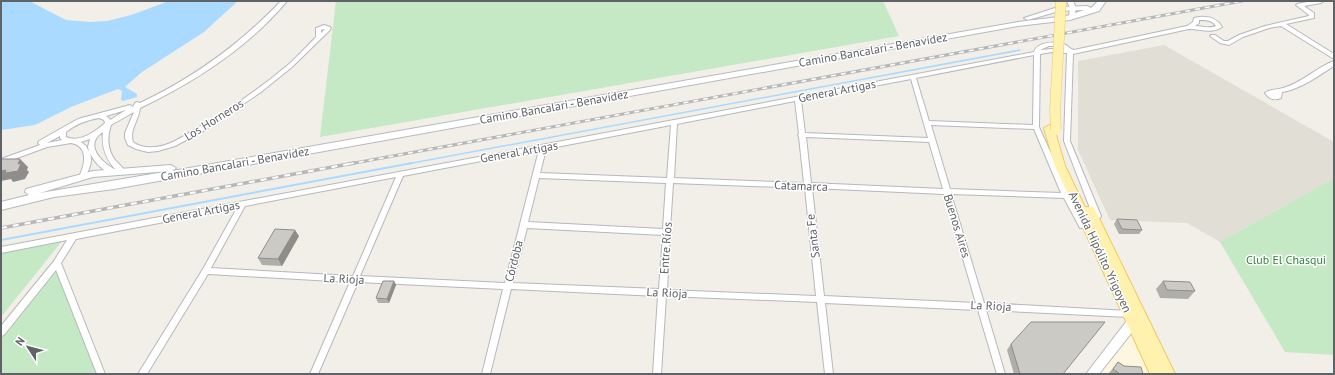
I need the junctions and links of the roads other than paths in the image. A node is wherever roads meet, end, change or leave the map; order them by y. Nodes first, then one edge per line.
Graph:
1 (279, 1) edge
2 (284, 1) edge
3 (1061, 1) edge
4 (1095, 1) edge
5 (1102, 1) edge
6 (1321, 1) edge
7 (1052, 5) edge
8 (1072, 8) edge
9 (269, 15) junction
10 (1057, 19) junction
11 (1196, 23) junction
12 (1282, 24) junction
13 (1189, 27) junction
14 (1203, 28) junction
15 (318, 36) dead end
16 (1216, 36) dead end
17 (1070, 52) junction
18 (1037, 53) junction
19 (1334, 57) edge
20 (1334, 63) edge
21 (913, 77) junction
22 (1279, 93) dead end
23 (798, 99) junction
24 (137, 106) junction
25 (100, 116) junction
26 (674, 122) junction
27 (927, 123) junction
28 (108, 124) junction
29 (1036, 127) junction
30 (1053, 129) junction
31 (63, 131) junction
32 (94, 134) junction
33 (801, 135) junction
34 (932, 140) junction
35 (72, 141) junction
36 (46, 143) junction
37 (543, 148) junction
38 (1, 159) edge
39 (1, 162) edge
40 (119, 172) junction
41 (401, 173) junction
42 (537, 175) junction
43 (82, 177) junction
44 (671, 181) junction
45 (104, 186) junction
46 (807, 186) junction
47 (83, 190) junction
48 (947, 191) junction
49 (1066, 196) junction
50 (1, 199) edge
51 (243, 204) junction
52 (1, 206) edge
53 (523, 225) junction
54 (668, 232) junction
55 (74, 236) junction
56 (1, 250) edge
57 (1108, 260) junction
58 (57, 263) junction
59 (206, 271) junction
60 (354, 279) junction
61 (508, 285) junction
62 (663, 292) junction
63 (821, 300) junction
64 (981, 306) junction
65 (1131, 318) junction
66 (1, 332) edge
67 (101, 374) edge
68 (142, 374) edge
69 (314, 374) edge
70 (486, 374) edge
71 (658, 374) edge
72 (828, 374) edge
73 (1001, 374) edge
74 (1092, 374) edge
75 (1157, 374) edge
76 (1168, 374) edge

1 - 9 street
2 - 9 street
3 - 30 main road, bridge
4 - 8 main road, Camino Bancalari - Benavídez
5 - 8 main road, Camino Bancalari - Benavídez
6 - 12 street
7 - 8 main road, Camino Bancalari - Benavídez
7 - 10 main road
7 - 30 main road
7 - 40 main road, Camino Bancalari - Benavídez
8 - 10 main road, Camino Bancalari - Benavídez
9 - 24 street
10 - 45 main road, Camino Bancalari - Benavídez
11 - 13 street
11 - 14 street
11 - 14 street
12 - 16 street
12 - 19 street
13 - 14 street
13 - 17 street
15 - 24 street, Los Horneros
17 - 18 street, General Artigas
17 - 57 street
18 - 21 street, General Artigas
18 - 29 street
20 - 22 street
21 - 23 street, General Artigas
21 - 27 street, Buenos Aires
23 - 26 street, General Artigas
23 - 33 street, Santa Fe
24 - 25 street
24 - 28 street
25 - 28 street
25 - 31 street
26 - 37 street, General Artigas
26 - 44 street, Entre Ríos
27 - 29 street
27 - 34 street, Buenos Aires
28 - 32 street
28 - 40 street
29 - 49 street
30 - 57 main road, Avenida Hipólito Yrigoyen
31 - 35 street
31 - 36 street
32 - 35 street
32 - 40 street
33 - 34 street
33 - 46 street, Santa Fe
34 - 48 street, Buenos Aires
35 - 36 street
35 - 43 street
36 - 38 street
36 - 39 street
37 - 41 street, General Artigas
37 - 42 street, Córdoba
40 - 43 main road, Camino Bancalari - Benavídez
40 - 45 main road
41 - 51 street, General Artigas
41 - 60 street
42 - 44 street, Catamarca
42 - 53 street, Córdoba
43 - 47 main road
43 - 50 main road, Camino Bancalari - Benavídez
44 - 46 street, Catamarca
44 - 54 street, Entre Ríos
45 - 47 main road, Camino Bancalari - Benavídez
46 - 48 street, Catamarca
46 - 63 street, Santa Fe
47 - 52 main road, Camino Bancalari - Benavídez
48 - 49 street, Catamarca
48 - 64 street, Buenos Aires
49 - 57 street
51 - 55 street, General Artigas
51 - 59 street
53 - 54 street
53 - 61 street, Córdoba
54 - 62 street, Entre Ríos
55 - 56 street, General Artigas
55 - 58 street
57 - 65 main road, Avenida Hipólito Yrigoyen
57 - 76 main road, Avenida Hipólito Yrigoyen
58 - 66 street
58 - 67 street
59 - 60 street, La Rioja
59 - 68 street
60 - 61 street, La Rioja
60 - 69 street
61 - 62 street, La Rioja
61 - 70 street, Córdoba
62 - 63 street, La Rioja
62 - 71 street, Entre Ríos
63 - 64 street, La Rioja
63 - 72 street, Santa Fe
64 - 65 street, La Rioja
64 - 73 street, Buenos Aires
65 - 74 main road
65 - 75 main road, Avenida Hipólito Yrigoyen

